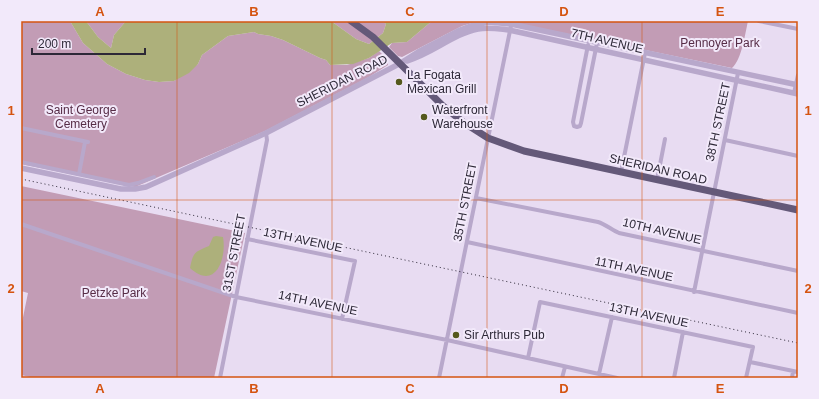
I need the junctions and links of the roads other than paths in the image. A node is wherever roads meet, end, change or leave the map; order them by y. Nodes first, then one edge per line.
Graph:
1 (351, 21) edge
2 (759, 21) edge
3 (512, 23) edge
4 (798, 29) edge
5 (510, 30) junction
6 (589, 41) junction
7 (597, 43) junction
8 (587, 48) junction
9 (596, 49) junction
10 (645, 53) junction
11 (643, 60) junction
12 (399, 64) junction
13 (738, 73) junction
14 (798, 75) edge
15 (737, 80) junction
16 (797, 85) edge
17 (796, 93) edge
18 (21, 128) edge
19 (266, 133) junction
20 (488, 138) junction
21 (665, 139) dead end
22 (725, 140) junction
23 (798, 156) edge
24 (21, 162) edge
25 (21, 168) edge
26 (621, 172) junction
27 (79, 174) junction
28 (154, 177) dead end
29 (657, 180) junction
30 (714, 193) junction
31 (476, 198) junction
32 (798, 210) edge
33 (21, 224) edge
34 (247, 239) junction
35 (467, 242) junction
36 (703, 251) junction
37 (798, 272) edge
38 (694, 292) junction
39 (236, 297) junction
40 (798, 313) edge
41 (612, 317) junction
42 (342, 319) junction
43 (683, 332) junction
44 (447, 340) junction
45 (528, 358) junction
46 (750, 362) junction
47 (565, 367) junction
48 (796, 371) edge
49 (599, 374) junction
50 (220, 378) edge
51 (439, 378) edge
52 (562, 378) edge
53 (617, 378) edge
54 (674, 378) edge
55 (746, 378) edge
56 (792, 378) edge

1 - 12 main road
2 - 4 street
3 - 5 street, 35TH STREET
3 - 6 street, 7TH AVENUE
3 - 12 street, 7TH AVENUE
5 - 8 street, 7TH AVENUE
5 - 12 street, 7TH AVENUE
5 - 20 street, 35TH STREET
6 - 7 street, 7TH AVENUE
6 - 8 street
7 - 9 street
7 - 10 street, 7TH AVENUE
8 - 9 street, 7TH AVENUE
8 - 9 street
9 - 11 street, 7TH AVENUE
10 - 11 street
10 - 13 street, 7TH AVENUE
11 - 15 street, 7TH AVENUE
11 - 26 street
12 - 19 street, SHERIDAN ROAD
12 - 20 main road, SHERIDAN ROAD
13 - 15 street, 38TH STREET
13 - 16 street, 7TH AVENUE
14 - 16 street
15 - 17 street, 7TH AVENUE
15 - 22 street, 38TH STREET
16 - 17 street
18 - 27 street
19 - 25 street, SHERIDAN ROAD
19 - 34 street, 31ST STREET
20 - 26 main road, SHERIDAN ROAD
20 - 31 street, 35TH STREET
21 - 29 street
22 - 23 street
22 - 30 street, 38TH STREET
24 - 27 street
26 - 29 main road, SHERIDAN ROAD
27 - 28 street
29 - 30 main road, SHERIDAN ROAD
30 - 32 main road, SHERIDAN ROAD
30 - 36 street, 38TH STREET
31 - 35 street, 35TH STREET
31 - 36 street, 10TH AVENUE
33 - 39 street, 14TH AVENUE
34 - 39 street, 31ST STREET
34 - 42 street, 13TH AVENUE
35 - 38 street, 11TH AVENUE
35 - 44 street, 35TH STREET
36 - 37 street, 10TH AVENUE
36 - 38 street, 38TH STREET
38 - 40 street, 11TH AVENUE
39 - 42 street, 14TH AVENUE
39 - 50 street, 31ST STREET
41 - 43 street, 13TH AVENUE
41 - 45 street, 13TH AVENUE
41 - 49 street
42 - 44 street, 14TH AVENUE
43 - 46 street, 13TH AVENUE
43 - 54 street
44 - 45 street, 14TH AVENUE
44 - 51 street, 35TH STREET
45 - 47 street, 14TH AVENUE
46 - 48 street
46 - 55 street
47 - 49 street, 14TH AVENUE
47 - 52 street
48 - 56 street
49 - 53 street, 14TH AVENUE

